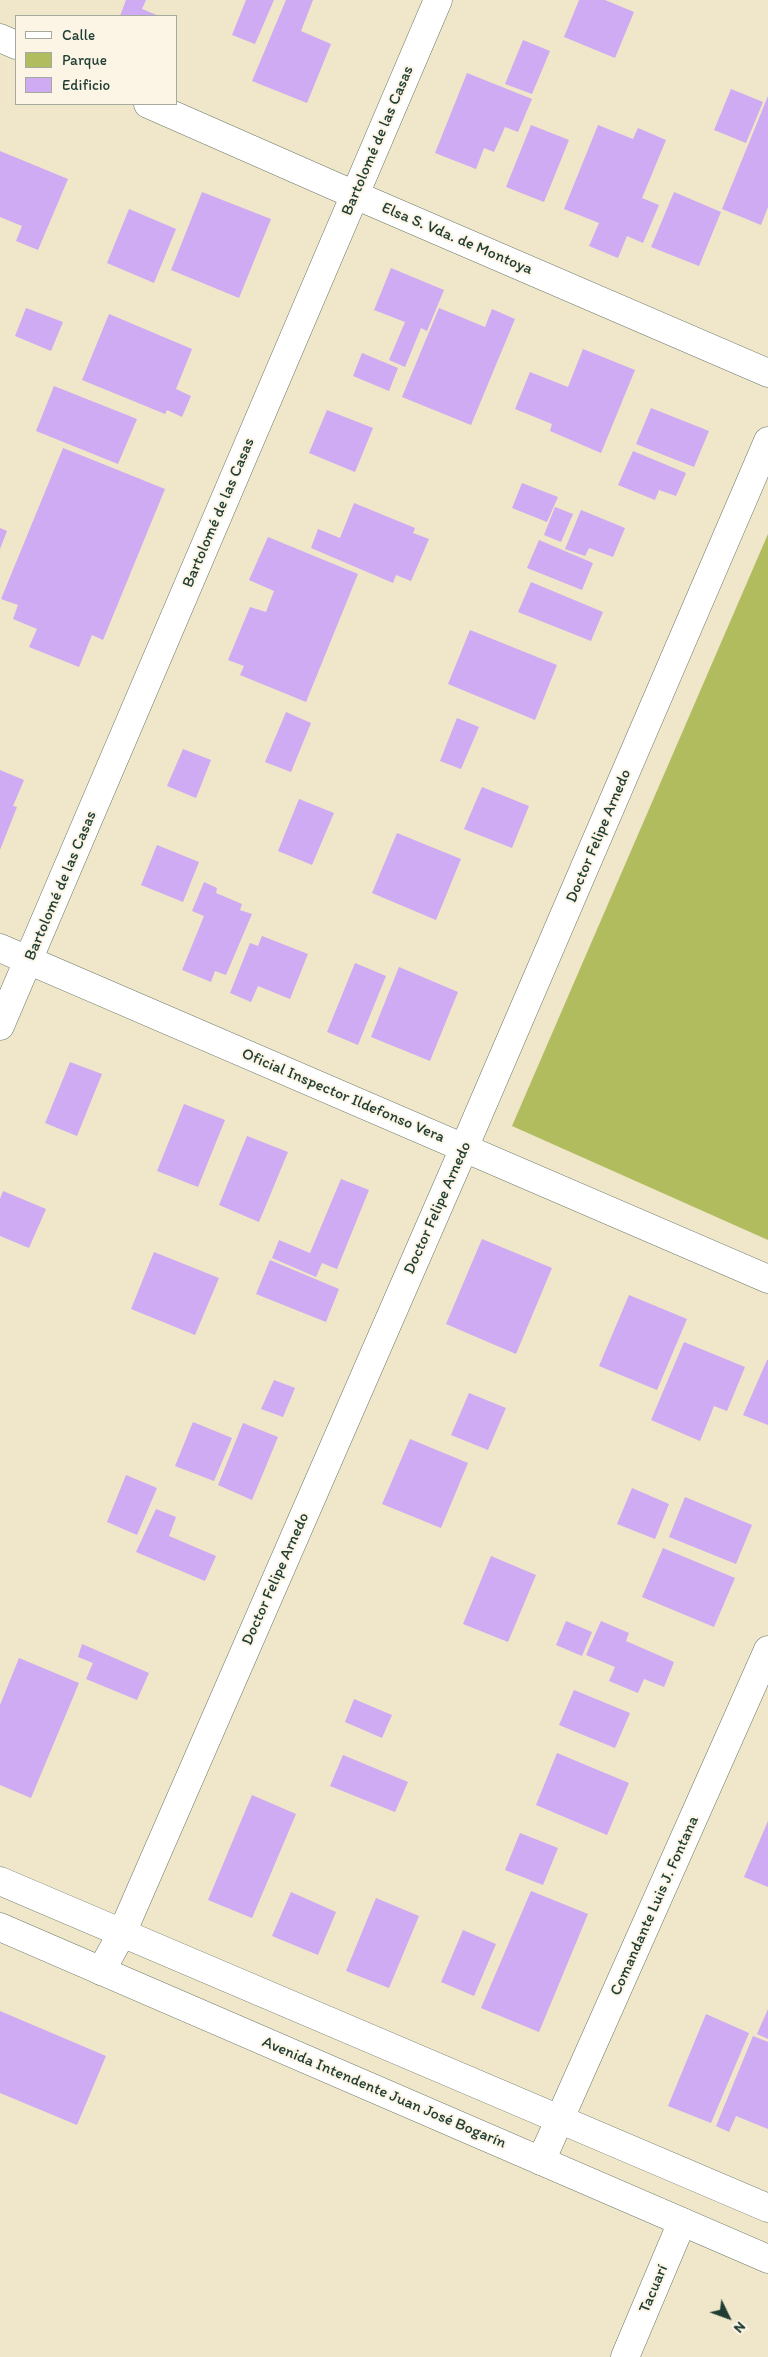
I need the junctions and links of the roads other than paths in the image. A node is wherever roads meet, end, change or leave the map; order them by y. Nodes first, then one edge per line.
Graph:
1 (438, 0) edge
2 (0, 38) edge
3 (15, 46) edge
4 (150, 105) edge
5 (355, 195) junction
6 (768, 373) edge
7 (768, 441) edge
8 (0, 948) edge
9 (29, 961) junction
10 (0, 1026) edge
11 (464, 1148) junction
12 (768, 1279) edge
13 (768, 1650) edge
14 (0, 1881) edge
15 (0, 1928) edge
16 (122, 1933) junction
17 (101, 1971) junction
18 (560, 2120) junction
19 (542, 2161) junction
20 (768, 2208) edge
21 (682, 2222) junction
22 (768, 2259) edge
23 (625, 2357) edge

1 - 5 street, Bartolomé de las Casas
2 - 3 street
4 - 5 street, Elsa S. Vda. de Montoya
5 - 6 street, Elsa S. Vda. de Montoya
5 - 9 street, Bartolomé de las Casas
7 - 11 street, Doctor Felipe Arnedo
8 - 9 street, Oficial Inspector Ildefonso Vera
9 - 10 street, Bartolomé de las Casas
9 - 11 street, Oficial Inspector Ildefonso Vera
11 - 12 street, Oficial Inspector Ildefonso Vera
11 - 16 street, Doctor Felipe Arnedo
13 - 18 street, Comandante Luis J. Fontana
14 - 16 street
15 - 17 street, Avenida Intendente Juan José Bogarín
16 - 17 street, Doctor Felipe Arnedo
16 - 18 street
17 - 19 street, Avenida Intendente Juan José Bogarín
18 - 19 street, Comandante Luis J. Fontana
18 - 20 street
19 - 21 street, Avenida Intendente Juan José Bogarín
21 - 22 street, Avenida Intendente Juan José Bogarín
21 - 23 street, Tacuarí

